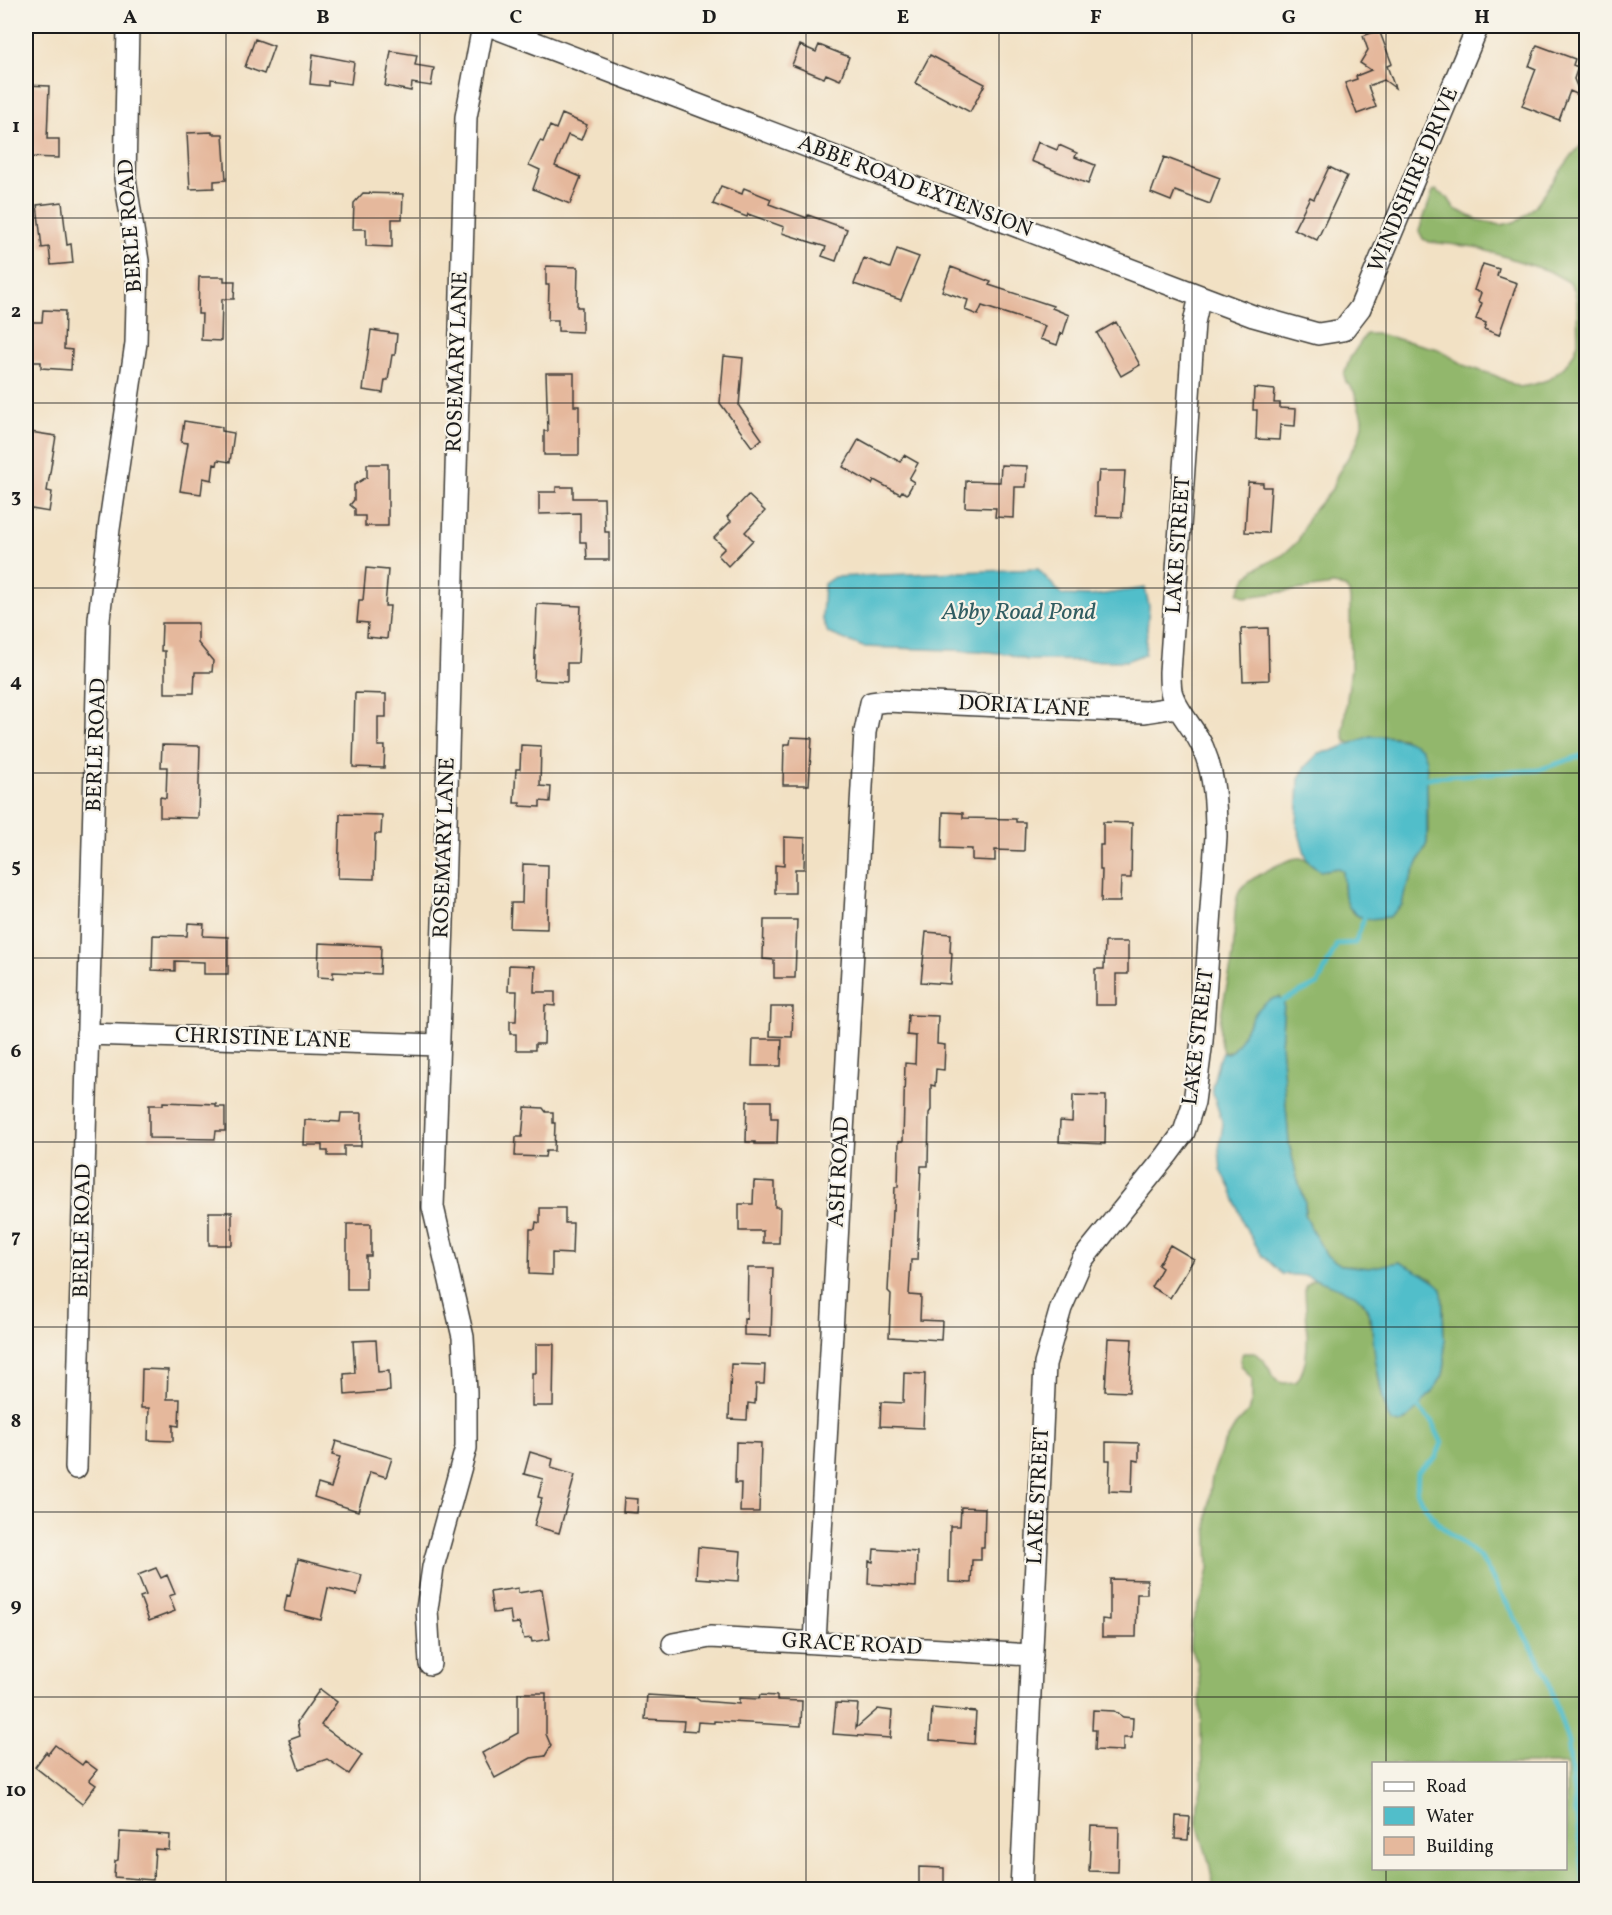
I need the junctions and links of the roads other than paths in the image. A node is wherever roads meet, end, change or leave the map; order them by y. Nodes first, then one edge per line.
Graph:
1 (128, 26) edge
2 (483, 26) edge
3 (491, 26) edge
4 (1478, 26) edge
5 (1200, 296) junction
6 (1343, 330) joint
7 (871, 703) joint
8 (1177, 707) junction
9 (87, 1034) junction
10 (439, 1045) junction
11 (76, 1468) dead end
12 (815, 1642) junction
13 (673, 1644) dead end
14 (1032, 1655) junction
15 (430, 1664) dead end
16 (1021, 1890) edge

1 - 9 street, BERLE ROAD
2 - 10 street, ROSEMARY LANE
3 - 5 street, ABBE ROAD EXTENSION
4 - 6 street, WINDSHIRE DRIVE
5 - 6 street, ABBE ROAD EXTENSION
5 - 8 street, LAKE STREET
7 - 8 street, DORIA LANE
7 - 12 street, ASH ROAD
8 - 14 street, LAKE STREET
9 - 10 street, CHRISTINE LANE
9 - 11 street, BERLE ROAD
10 - 15 street, ROSEMARY LANE
12 - 13 street, GRACE ROAD
12 - 14 street, GRACE ROAD
14 - 16 street, LAKE STREET

